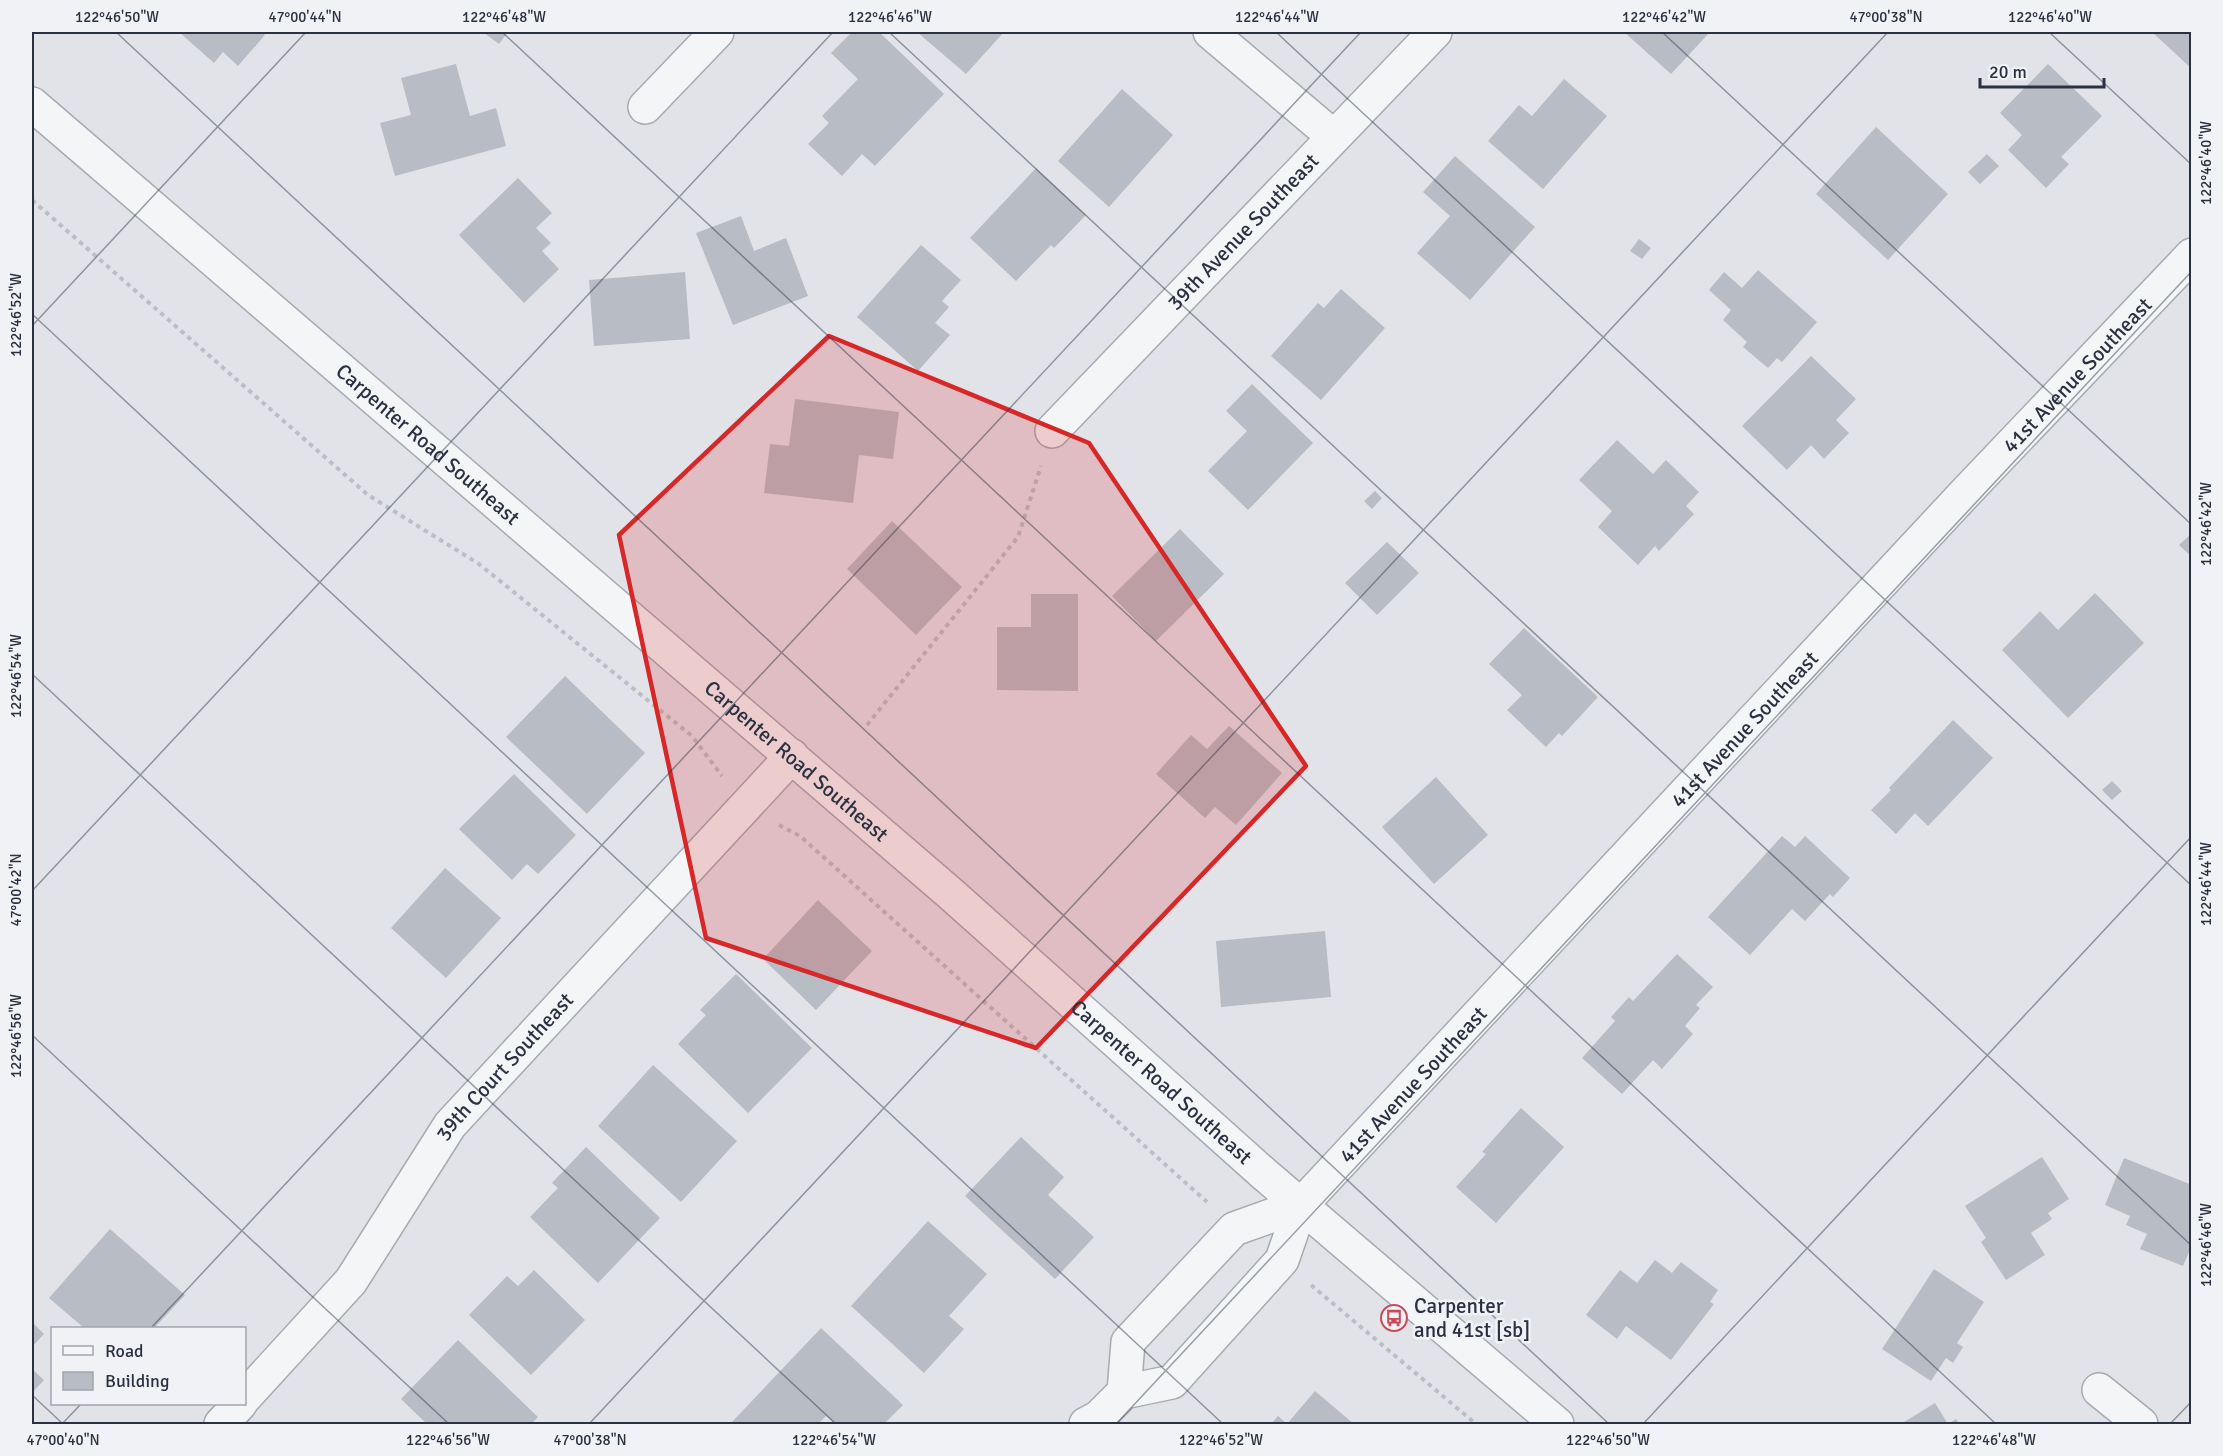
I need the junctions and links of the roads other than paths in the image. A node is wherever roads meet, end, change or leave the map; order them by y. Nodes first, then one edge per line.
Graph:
1 (717, 32) edge
2 (1210, 32) edge
3 (1435, 32) edge
4 (32, 104) edge
5 (645, 107) dead end
6 (1334, 137) junction
7 (2192, 255) edge
8 (1052, 431) road end
9 (792, 756) junction
10 (1301, 1205) junction
11 (2099, 1390) dead end
12 (1124, 1392) junction
13 (246, 1396) edge
14 (239, 1405) edge
15 (1098, 1422) edge
16 (221, 1425) edge
17 (1557, 1425) edge
18 (2140, 1425) edge

1 - 5 street
2 - 6 street
3 - 6 street, 39th Avenue Southeast
4 - 9 street, Carpenter Road Southeast
6 - 8 street, 39th Avenue Southeast
7 - 10 street, 41st Avenue Southeast
9 - 10 street, Carpenter Road Southeast
9 - 13 street, 39th Court Southeast
10 - 12 street, 41st Avenue Southeast
10 - 12 street, 41st Avenue Southeast
10 - 17 street, Carpenter Road Southeast
11 - 18 street
12 - 15 street
14 - 16 street

